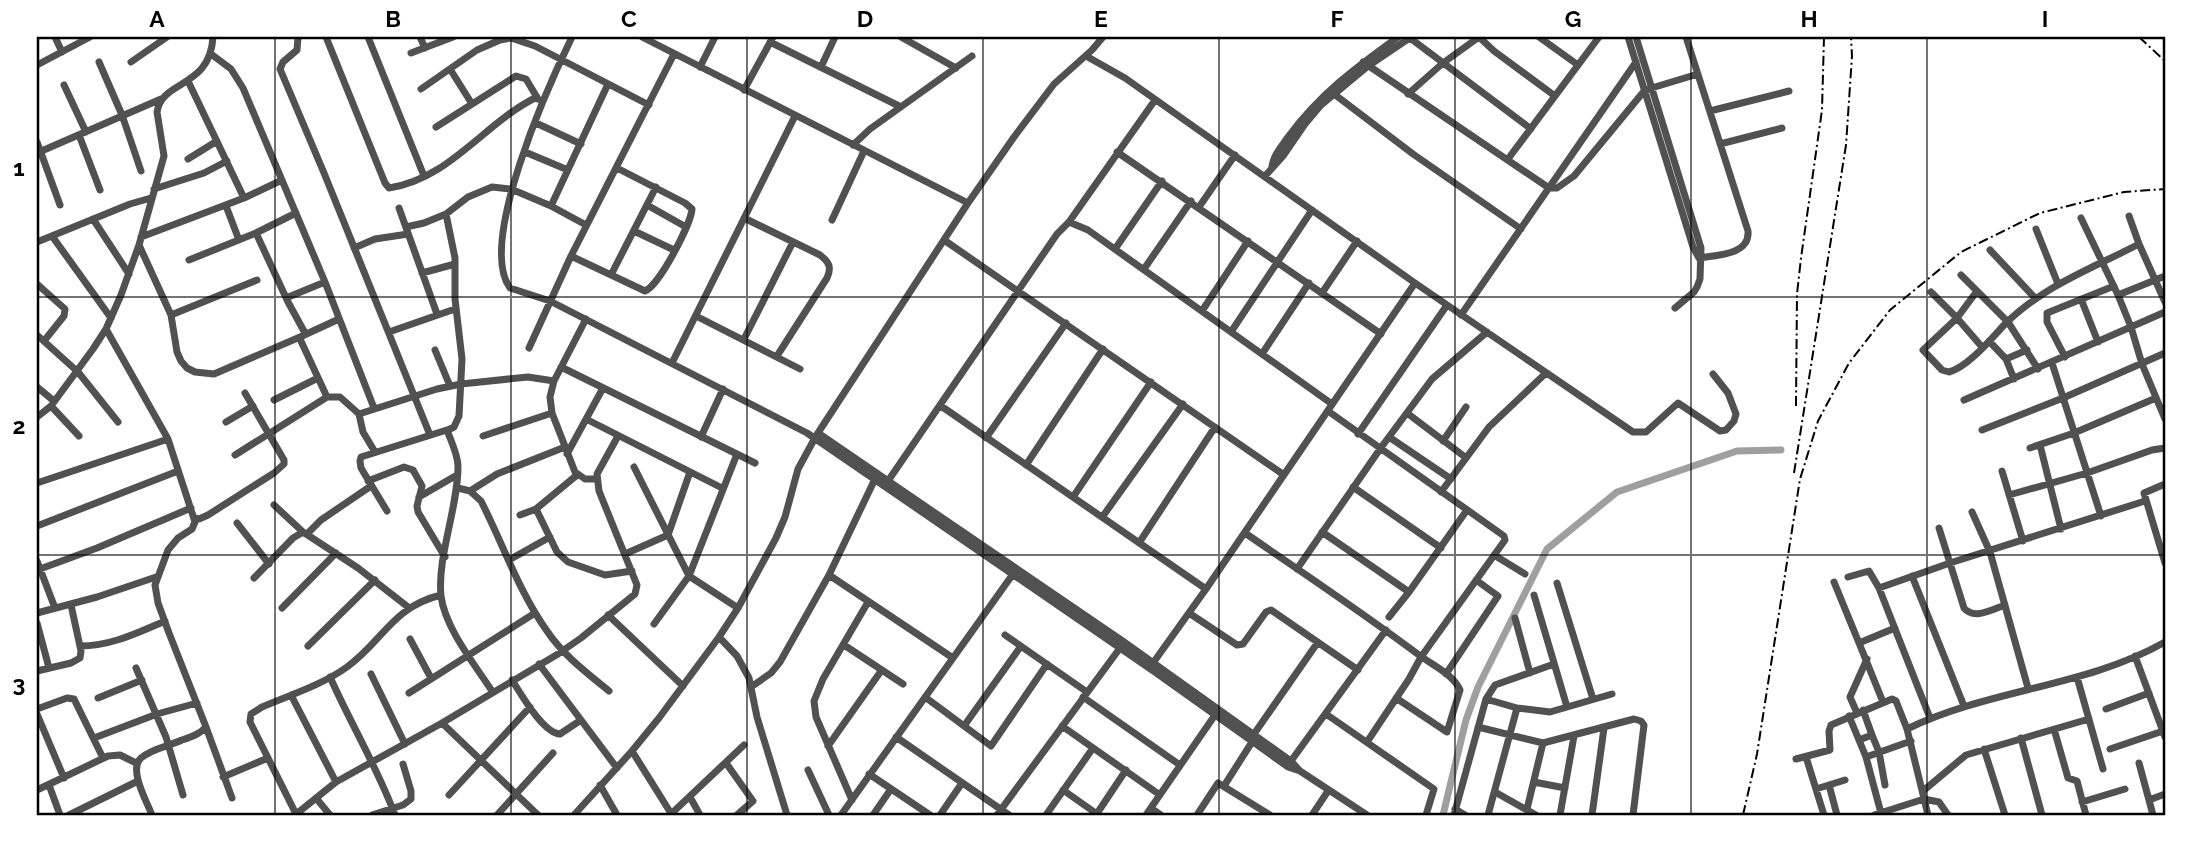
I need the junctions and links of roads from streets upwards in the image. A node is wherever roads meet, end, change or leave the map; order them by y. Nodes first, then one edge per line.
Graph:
1 (55, 37) edge
2 (90, 37) edge
3 (167, 37) edge
4 (213, 37) edge
5 (298, 37) edge
6 (326, 37) edge
7 (368, 37) edge
8 (420, 37) edge
9 (453, 37) edge
10 (572, 37) edge
11 (642, 37) edge
12 (715, 37) edge
13 (901, 37) edge
14 (1103, 37) edge
15 (1398, 37) edge
16 (1410, 37) edge
17 (1479, 37) edge
18 (1539, 37) edge
19 (1600, 37) edge
20 (1633, 37) edge
21 (1686, 37) edge
22 (832, 38) edge
23 (771, 39) edge
24 (425, 48) junction
25 (62, 52) junction
26 (411, 53) dead end
27 (211, 54) junction
28 (674, 54) junction
29 (972, 56) dead end
30 (1086, 56) junction
31 (561, 59) junction
32 (100, 62) dead end
33 (131, 62) dead end
34 (1636, 62) junction
35 (1443, 63) junction
36 (1366, 64) junction
37 (37, 65) edge
38 (1578, 65) junction
39 (700, 67) junction
40 (821, 67) junction
41 (956, 68) junction
42 (450, 69) junction
43 (1698, 74) junction
44 (188, 81) junction
45 (608, 84) junction
46 (64, 85) dead end
47 (1648, 88) junction
48 (421, 89) dead end
49 (744, 90) junction
50 (1789, 91) dead end
51 (1334, 94) junction
52 (1408, 94) junction
53 (1555, 96) junction
54 (162, 99) junction
55 (539, 100) junction
56 (1155, 100) junction
57 (472, 104) junction
58 (649, 105) junction
59 (901, 107) junction
60 (1710, 111) junction
61 (122, 116) junction
62 (795, 116) junction
63 (536, 123) junction
64 (436, 127) dead end
65 (1782, 128) dead end
66 (1531, 129) junction
67 (82, 134) junction
68 (217, 141) junction
69 (37, 142) edge
70 (581, 144) junction
71 (1720, 144) junction
72 (853, 145) junction
73 (864, 150) junction
74 (39, 152) edge
75 (525, 152) junction
76 (1117, 152) junction
77 (1234, 155) junction
78 (188, 159) dead end
79 (1508, 159) junction
80 (227, 161) junction
81 (1272, 166) junction
82 (617, 168) junction
83 (568, 170) junction
84 (141, 171) dead end
85 (424, 176) junction
86 (1265, 176) junction
87 (282, 180) junction
88 (1163, 181) junction
89 (656, 187) junction
90 (511, 188) junction
91 (1549, 188) junction
92 (154, 189) junction
93 (100, 190) dead end
94 (151, 198) junction
95 (244, 198) junction
96 (1191, 201) junction
97 (968, 203) junction
98 (60, 205) dead end
99 (647, 205) junction
100 (226, 206) junction
101 (551, 206) junction
102 (1199, 207) junction
103 (399, 208) dead end
104 (1312, 210) junction
105 (296, 213) junction
106 (446, 214) junction
107 (2129, 216) dead end
108 (744, 218) junction
109 (2081, 218) dead end
110 (93, 219) junction
111 (832, 220) dead end
112 (1069, 222) junction
113 (586, 225) junction
114 (686, 227) junction
115 (1521, 229) junction
116 (2036, 229) dead end
117 (407, 230) junction
118 (634, 231) junction
119 (256, 233) junction
120 (52, 236) junction
121 (239, 240) junction
122 (944, 240) junction
123 (140, 241) junction
124 (1248, 241) junction
125 (1357, 241) junction
126 (37, 242) edge
127 (793, 242) junction
128 (2139, 244) junction
129 (354, 248) junction
130 (1115, 249) junction
131 (674, 250) junction
132 (1990, 250) dead end
133 (571, 256) junction
134 (1699, 258) junction
135 (189, 260) dead end
136 (1278, 262) junction
137 (2103, 262) junction
138 (455, 264) junction
139 (1144, 269) junction
140 (422, 273) junction
141 (129, 274) junction
142 (611, 275) junction
143 (1961, 275) dead end
144 (2165, 276) edge
145 (257, 280) dead end
146 (2154, 280) junction
147 (325, 282) junction
148 (1308, 283) junction
149 (1415, 283) junction
150 (37, 284) edge
151 (2058, 284) junction
152 (2113, 286) junction
153 (1017, 290) junction
154 (1977, 291) junction
155 (1931, 292) dead end
156 (1322, 293) junction
157 (2118, 295) junction
158 (286, 298) junction
159 (2035, 298) junction
160 (2081, 299) junction
161 (550, 301) junction
162 (2165, 302) edge
163 (1447, 305) junction
164 (1675, 308) dead end
165 (455, 309) junction
166 (1202, 311) junction
167 (2165, 312) edge
168 (438, 314) junction
169 (171, 315) junction
170 (1461, 315) junction
171 (696, 316) junction
172 (111, 318) junction
173 (1957, 318) junction
174 (339, 319) junction
175 (586, 319) junction
176 (2008, 321) junction
177 (1066, 323) junction
178 (2131, 327) junction
179 (106, 329) junction
180 (388, 332) junction
181 (1231, 332) junction
182 (1487, 332) junction
183 (1381, 334) junction
184 (37, 335) edge
185 (302, 335) junction
186 (744, 339) junction
187 (44, 341) junction
188 (1989, 341) junction
189 (2098, 342) junction
190 (1982, 347) junction
191 (529, 348) dead end
192 (1103, 348) junction
193 (2027, 349) junction
194 (435, 350) dead end
195 (2165, 353) edge
196 (1262, 354) junction
197 (777, 356) junction
198 (2065, 357) junction
199 (2006, 359) junction
200 (672, 363) junction
201 (2052, 363) junction
202 (2142, 364) junction
203 (561, 367) junction
204 (800, 369) dead end
205 (2038, 369) junction
206 (78, 372) junction
207 (1546, 373) junction
208 (1713, 374) dead end
209 (318, 378) junction
210 (2014, 379) junction
211 (554, 381) junction
212 (1151, 382) junction
213 (461, 384) junction
214 (450, 386) junction
215 (37, 387) edge
216 (603, 388) junction
217 (723, 389) junction
218 (245, 393) dead end
219 (415, 396) junction
220 (327, 397) junction
221 (2063, 398) junction
222 (2156, 398) junction
223 (274, 400) dead end
224 (1964, 400) dead end
225 (52, 403) junction
226 (1183, 404) junction
227 (253, 406) junction
228 (941, 406) junction
229 (1330, 407) junction
230 (1466, 407) dead end
231 (374, 408) junction
232 (552, 412) junction
233 (1407, 413) junction
234 (359, 414) junction
235 (37, 417) edge
236 (586, 419) junction
237 (2165, 419) edge
238 (118, 422) dead end
239 (226, 422) dead end
240 (1215, 427) junction
241 (447, 430) junction
242 (1982, 430) dead end
243 (2074, 433) junction
244 (270, 434) junction
245 (1358, 434) junction
246 (430, 435) junction
247 (817, 435) junction
248 (79, 436) dead end
249 (483, 436) dead end
250 (618, 436) junction
251 (701, 437) junction
252 (1389, 437) junction
253 (986, 438) junction
254 (168, 439) junction
255 (1443, 441) junction
256 (2039, 445) junction
257 (2030, 448) dead end
258 (2165, 448) edge
259 (1380, 449) junction
260 (566, 450) junction
261 (375, 452) junction
262 (737, 454) junction
263 (235, 455) dead end
264 (1465, 457) junction
265 (755, 463) dead end
266 (1026, 465) junction
267 (634, 467) dead end
268 (178, 471) junction
269 (2002, 471) dead end
270 (690, 472) junction
271 (2087, 473) junction
272 (457, 475) junction
273 (577, 475) junction
274 (1284, 475) junction
275 (596, 479) junction
276 (876, 479) junction
277 (1451, 479) junction
278 (888, 481) junction
279 (37, 483) edge
280 (369, 483) junction
281 (2050, 484) junction
282 (2165, 484) edge
283 (1353, 487) junction
284 (458, 488) junction
285 (722, 488) junction
286 (470, 491) junction
287 (1441, 492) junction
288 (2008, 495) junction
289 (419, 497) junction
290 (1073, 497) junction
291 (2145, 501) junction
292 (274, 505) dead end
293 (191, 508) junction
294 (536, 509) junction
295 (1467, 510) junction
296 (387, 511) dead end
297 (1972, 512) dead end
298 (520, 515) dead end
299 (1103, 516) junction
300 (2101, 516) junction
301 (195, 518) junction
302 (237, 523) dead end
303 (37, 526) edge
304 (1939, 528) dead end
305 (2061, 529) junction
306 (1322, 532) junction
307 (305, 533) junction
308 (1245, 533) junction
309 (668, 535) junction
310 (550, 537) junction
311 (2023, 541) junction
312 (1139, 542) junction
313 (1441, 548) junction
314 (1990, 552) junction
315 (336, 553) junction
316 (625, 554) junction
317 (1494, 555) junction
318 (445, 557) junction
319 (509, 560) junction
320 (1950, 563) junction
321 (2165, 563) edge
322 (269, 564) junction
323 (38, 565) edge
324 (1297, 569) junction
325 (632, 571) junction
326 (1013, 574) junction
327 (1525, 574) dead end
328 (829, 575) junction
329 (689, 576) junction
330 (1912, 576) junction
331 (156, 577) junction
332 (1848, 577) dead end
333 (254, 578) dead end
334 (375, 580) junction
335 (1476, 580) junction
336 (1833, 582) dead end
337 (1557, 583) dead end
338 (1206, 589) junction
339 (1879, 589) junction
340 (1409, 592) junction
341 (441, 595) junction
342 (1534, 595) dead end
343 (1498, 596) junction
344 (868, 602) junction
345 (1508, 602) dead end
346 (71, 605) junction
347 (2005, 605) junction
348 (408, 607) junction
349 (55, 608) junction
350 (282, 608) dead end
351 (738, 608) junction
352 (1189, 612) junction
353 (535, 613) junction
354 (37, 614) edge
355 (608, 615) junction
356 (1389, 617) dead end
357 (1515, 618) dead end
358 (165, 621) junction
359 (37, 622) edge
360 (654, 624) dead end
361 (1895, 628) junction
362 (1386, 630) junction
363 (1005, 635) dead end
364 (719, 637) junction
365 (410, 639) dead end
366 (1318, 642) junction
367 (2165, 642) edge
368 (1859, 643) junction
369 (844, 645) junction
370 (80, 646) junction
371 (308, 646) dead end
372 (1021, 646) junction
373 (1120, 648) junction
374 (562, 650) junction
375 (468, 655) junction
376 (2135, 656) junction
377 (1421, 657) junction
378 (953, 659) junction
379 (1867, 659) junction
380 (1153, 663) junction
381 (540, 664) junction
382 (1047, 664) junction
383 (1554, 664) junction
384 (49, 668) junction
385 (136, 668) dead end
386 (1357, 670) junction
387 (37, 671) edge
388 (881, 671) junction
389 (1530, 673) junction
390 (371, 674) dead end
391 (1446, 674) junction
392 (330, 677) junction
393 (2077, 677) junction
394 (431, 678) junction
395 (142, 680) junction
396 (512, 680) junction
397 (903, 684) dead end
398 (683, 686) junction
399 (751, 687) junction
400 (2028, 688) junction
401 (492, 691) junction
402 (609, 691) dead end
403 (409, 693) dead end
404 (1612, 694) dead end
405 (2149, 694) junction
406 (291, 695) junction
407 (1085, 695) junction
408 (925, 697) junction
409 (98, 698) dead end
410 (1396, 698) junction
411 (1486, 699) junction
412 (1593, 699) junction
413 (1883, 702) junction
414 (197, 703) junction
415 (1964, 706) junction
416 (530, 707) junction
417 (1567, 707) junction
418 (1517, 708) junction
419 (2106, 709) dead end
420 (37, 711) edge
421 (1857, 713) junction
422 (156, 714) junction
423 (1326, 714) junction
424 (1215, 715) junction
425 (1930, 718) junction
426 (2089, 719) junction
427 (581, 720) junction
428 (442, 723) junction
429 (964, 726) junction
430 (1062, 726) junction
431 (206, 727) junction
432 (1478, 727) junction
433 (1604, 728) junction
434 (1907, 729) junction
435 (2054, 729) junction
436 (1872, 734) junction
437 (2164, 734) edge
438 (1511, 735) junction
439 (1574, 736) junction
440 (896, 737) junction
441 (94, 738) junction
442 (1253, 738) junction
443 (2021, 738) junction
444 (1859, 740) junction
445 (1910, 741) junction
446 (1367, 742) junction
447 (1543, 743) junction
448 (405, 744) junction
449 (744, 744) dead end
450 (169, 746) junction
451 (828, 746) junction
452 (1093, 748) junction
453 (1984, 748) junction
454 (2110, 749) dead end
455 (632, 751) junction
456 (1879, 752) junction
457 (553, 753) dead end
458 (1807, 757) junction
459 (1866, 757) junction
460 (103, 758) junction
461 (268, 758) junction
462 (1796, 759) dead end
463 (372, 761) junction
464 (481, 761) junction
465 (1292, 761) junction
466 (136, 763) junction
467 (726, 763) junction
468 (2139, 763) dead end
469 (403, 764) dead end
470 (1180, 765) junction
471 (617, 768) junction
472 (808, 769) dead end
473 (2103, 769) dead end
474 (1126, 771) junction
475 (1300, 771) junction
476 (869, 774) junction
477 (223, 777) junction
478 (64, 778) junction
479 (1845, 780) dead end
480 (138, 781) junction
481 (336, 782) junction
482 (1534, 782) junction
483 (962, 783) junction
484 (49, 785) junction
485 (600, 785) junction
486 (1829, 785) junction
487 (1885, 785) dead end
488 (1223, 786) junction
489 (1564, 788) junction
490 (891, 789) junction
491 (1816, 789) junction
492 (2125, 789) dead end
493 (37, 790) edge
494 (1063, 790) junction
495 (1328, 791) junction
496 (1494, 792) junction
497 (516, 794) junction
498 (1160, 794) junction
499 (2165, 794) edge
500 (183, 795) dead end
501 (449, 795) dead end
502 (1923, 795) junction
503 (690, 797) junction
504 (232, 798) dead end
505 (316, 798) junction
506 (852, 800) junction
507 (2149, 800) junction
508 (2082, 802) junction
509 (1527, 809) junction
510 (394, 811) edge
511 (999, 812) edge
512 (1148, 812) edge
513 (1454, 812) edge
514 (672, 814) edge
515 (1877, 814) edge
516 (60, 815) edge
517 (69, 815) edge
518 (152, 815) edge
519 (295, 815) edge
520 (330, 815) edge
521 (372, 815) edge
522 (497, 815) edge
523 (538, 815) edge
524 (574, 815) edge
525 (617, 815) edge
526 (700, 815) edge
527 (737, 815) edge
528 (787, 815) edge
529 (829, 815) edge
530 (841, 815) edge
531 (873, 815) edge
532 (930, 815) edge
533 (940, 815) edge
534 (1009, 815) edge
535 (1046, 815) edge
536 (1097, 815) edge
537 (1161, 815) edge
538 (1197, 815) edge
539 (1270, 815) edge
540 (1312, 815) edge
541 (1367, 815) edge
542 (1426, 815) edge
543 (1465, 815) edge
544 (1488, 815) edge
545 (1536, 815) edge
546 (1560, 815) edge
547 (1592, 815) edge
548 (1633, 815) edge
549 (1824, 815) edge
550 (1836, 815) edge
551 (1928, 815) edge
552 (1948, 815) edge
553 (2005, 815) edge
554 (2042, 815) edge
555 (2086, 815) edge
556 (2153, 815) edge

1 - 25 street
2 - 25 street
3 - 33 street
4 - 27 street
5 - 129 street
6 - 85 street
7 - 85 street
8 - 24 street
9 - 24 street
10 - 31 street
11 - 28 street
12 - 39 street
13 - 41 street
14 - 30 street
15 - 36 street
16 - 35 street
16 - 36 street
17 - 35 street
17 - 53 street
18 - 38 street
19 - 38 street
20 - 34 street
20 - 47 street
21 - 43 street
22 - 40 street
23 - 40 street
23 - 49 street
24 - 26 street
25 - 37 street
27 - 44 street
27 - 87 street
28 - 39 street
28 - 58 street
29 - 41 street
30 - 56 street
30 - 97 street
31 - 42 street
31 - 45 street
31 - 55 street
32 - 61 street
34 - 47 street
34 - 91 street
35 - 52 street
35 - 66 street
36 - 51 street
36 - 52 street
36 - 81 street
38 - 53 street
39 - 49 street
40 - 59 street
41 - 59 street
42 - 48 street
42 - 57 street
43 - 47 street
43 - 60 street
44 - 54 street
44 - 68 street
45 - 58 street
45 - 70 street
46 - 67 street
47 - 91 street
47 - 134 street
49 - 62 street
50 - 60 street
51 - 81 street
51 - 115 street
52 - 79 street
53 - 66 street
54 - 61 street
54 - 92 street
55 - 57 street
55 - 63 street
55 - 85 street
56 - 76 street
56 - 77 street
57 - 64 street
58 - 82 street
59 - 72 street
60 - 71 street
61 - 67 street
61 - 84 street
62 - 72 street
62 - 108 street
63 - 70 street
63 - 75 street
65 - 71 street
66 - 79 street
67 - 74 street
67 - 93 street
68 - 78 street
68 - 80 street
69 - 74 street
70 - 83 street
71 - 134 street
72 - 73 street
73 - 97 street
73 - 111 street
74 - 98 street
75 - 83 street
75 - 90 street
76 - 88 street
76 - 112 street
77 - 86 street
77 - 102 street
79 - 91 street
80 - 92 street
80 - 95 street
81 - 86 street
82 - 89 street
82 - 113 street
83 - 101 street
86 - 104 street
87 - 95 street
87 - 105 street
88 - 96 street
88 - 130 street
89 - 99 street
89 - 114 street
90 - 101 street
90 - 106 street
90 - 161 street
91 - 115 street
92 - 94 street
94 - 110 street
94 - 123 street
95 - 100 street
96 - 102 street
96 - 139 street
97 - 122 street
99 - 114 street
99 - 118 street
100 - 121 street
100 - 123 street
101 - 113 street
102 - 124 street
103 - 117 street
104 - 125 street
104 - 136 street
105 - 119 street
105 - 147 street
106 - 117 street
106 - 138 street
107 - 128 street
108 - 127 street
108 - 171 street
109 - 137 street
110 - 120 street
110 - 141 street
112 - 130 street
112 - 153 street
113 - 133 street
114 - 131 street
115 - 170 street
116 - 151 street
117 - 129 street
117 - 140 street
118 - 131 street
118 - 142 street
119 - 121 street
119 - 158 street
120 - 126 street
120 - 172 street
121 - 135 street
122 - 153 street
122 - 247 street
123 - 141 street
123 - 169 street
124 - 136 street
124 - 166 street
125 - 149 street
125 - 156 street
127 - 186 street
127 - 197 street
128 - 137 street
128 - 146 street
129 - 180 street
130 - 139 street
131 - 142 street
132 - 159 street
133 - 142 street
133 - 161 street
134 - 164 street
136 - 148 street
136 - 181 street
137 - 151 street
137 - 152 street
138 - 140 street
138 - 165 street
139 - 166 street
140 - 168 street
141 - 172 street
143 - 154 street
144 - 146 street
145 - 169 street
146 - 157 street
146 - 162 street
147 - 158 street
147 - 174 street
148 - 156 street
148 - 196 street
149 - 163 street
149 - 183 street
150 - 187 street
151 - 159 street
152 - 157 street
152 - 160 street
153 - 177 street
153 - 228 street
154 - 173 street
154 - 176 street
155 - 173 street
156 - 183 street
157 - 178 street
158 - 185 street
159 - 176 street
160 - 189 street
160 - 198 street
161 - 175 street
161 - 191 street
163 - 170 street
163 - 245 street
165 - 168 street
165 - 213 street
166 - 181 street
167 - 178 street
168 - 180 street
169 - 185 street
170 - 182 street
171 - 186 street
171 - 200 street
172 - 179 street
173 - 190 street
173 - 190 street
174 - 185 street
174 - 231 street
175 - 200 street
175 - 203 street
176 - 188 street
176 - 193 street
177 - 192 street
177 - 253 street
178 - 189 street
178 - 202 street
179 - 206 street
179 - 254 street
180 - 219 street
181 - 196 street
182 - 207 street
182 - 233 street
183 - 229 street
184 - 187 street
185 - 209 street
186 - 197 street
187 - 206 street
188 - 190 street
188 - 199 street
189 - 198 street
192 - 212 street
192 - 266 street
193 - 199 street
193 - 205 street
194 - 214 street
195 - 202 street
196 - 229 street
197 - 204 street
198 - 201 street
199 - 210 street
200 - 217 street
201 - 205 street
201 - 221 street
202 - 221 street
202 - 222 street
203 - 211 street
203 - 216 street
205 - 210 street
206 - 225 street
206 - 238 street
207 - 208 street
207 - 264 street
209 - 220 street
209 - 223 street
210 - 224 street
211 - 213 street
211 - 232 street
212 - 226 street
212 - 290 street
213 - 214 street
213 - 241 street
214 - 219 street
215 - 225 street
216 - 236 street
216 - 251 street
217 - 247 street
217 - 251 street
218 - 227 street
219 - 231 street
219 - 246 street
220 - 234 street
220 - 244 street
221 - 242 street
221 - 243 street
222 - 237 street
222 - 243 street
225 - 235 street
225 - 248 street
226 - 240 street
226 - 299 street
227 - 239 street
227 - 244 street
228 - 253 street
228 - 278 street
229 - 245 street
229 - 274 street
230 - 255 street
231 - 234 street
232 - 249 street
232 - 260 street
233 - 252 street
233 - 255 street
234 - 261 street
236 - 250 street
236 - 260 street
240 - 274 street
240 - 312 street
241 - 246 street
241 - 272 street
243 - 256 street
243 - 271 street
244 - 263 street
244 - 301 street
245 - 259 street
246 - 261 street
247 - 276 street
247 - 278 street
247 - 351 street
250 - 270 street
250 - 275 street
251 - 262 street
252 - 259 street
252 - 277 street
253 - 266 street
254 - 268 street
254 - 279 street
255 - 264 street
256 - 257 street
256 - 281 street
258 - 271 street
259 - 283 street
259 - 287 street
260 - 273 street
260 - 286 street
261 - 280 street
262 - 265 street
262 - 285 street
264 - 277 street
266 - 290 street
267 - 309 street
268 - 293 street
268 - 303 street
269 - 288 street
270 - 285 street
270 - 309 street
271 - 281 street
271 - 300 street
272 - 284 street
272 - 289 street
273 - 275 street
273 - 294 street
274 - 308 street
275 - 316 street
276 - 326 street
276 - 328 street
277 - 287 street
278 - 380 street
280 - 289 street
280 - 296 street
280 - 307 street
281 - 288 street
281 - 305 street
282 - 291 street
283 - 306 street
283 - 313 street
284 - 286 street
284 - 318 street
285 - 329 street
286 - 319 street
287 - 295 street
288 - 311 street
289 - 318 street
290 - 299 street
291 - 300 street
291 - 321 street
292 - 307 street
293 - 301 street
293 - 323 street
294 - 298 street
294 - 310 street
295 - 313 street
295 - 317 street
297 - 314 street
299 - 312 street
300 - 305 street
301 - 331 street
302 - 322 street
304 - 320 street
305 - 311 street
306 - 324 street
306 - 340 street
307 - 315 street
307 - 322 street
308 - 324 street
308 - 338 street
309 - 316 street
309 - 329 street
310 - 319 street
310 - 325 street
311 - 314 street
312 - 338 street
313 - 340 street
314 - 320 street
314 - 347 street
315 - 334 street
315 - 350 street
316 - 325 street
317 - 327 street
317 - 335 street
318 - 341 street
319 - 353 street
320 - 330 street
320 - 347 street
322 - 333 street
323 - 349 street
324 - 362 street
325 - 355 street
326 - 373 street
326 - 378 street
328 - 344 street
328 - 399 street
329 - 351 street
329 - 360 street
330 - 339 street
330 - 415 street
331 - 346 street
331 - 358 street
332 - 339 street
334 - 348 street
334 - 371 street
335 - 343 street
335 - 377 street
336 - 368 street
337 - 412 street
338 - 352 street
339 - 361 street
340 - 356 street
341 - 348 street
341 - 375 street
342 - 383 street
343 - 345 street
343 - 391 street
344 - 369 street
344 - 378 street
346 - 349 street
346 - 370 street
347 - 400 street
348 - 392 street
349 - 354 street
351 - 364 street
352 - 366 street
352 - 380 street
353 - 374 street
353 - 375 street
355 - 374 street
355 - 398 street
357 - 389 street
358 - 370 street
358 - 414 street
359 - 384 street
361 - 368 street
361 - 425 street
362 - 377 street
362 - 386 street
363 - 372 street
364 - 398 street
364 - 399 street
365 - 394 street
366 - 386 street
366 - 442 street
367 - 376 street
368 - 379 street
369 - 388 street
369 - 451 street
370 - 384 street
372 - 382 street
372 - 429 street
373 - 407 street
373 - 424 street
374 - 381 street
374 - 402 street
375 - 394 street
375 - 401 street
376 - 393 street
376 - 405 street
377 - 391 street
377 - 410 street
378 - 408 street
379 - 413 street
379 - 421 street
380 - 442 street
381 - 396 street
381 - 427 street
382 - 407 street
382 - 429 street
383 - 389 street
383 - 417 street
384 - 387 street
385 - 395 street
386 - 423 street
388 - 397 street
388 - 451 street
389 - 411 street
390 - 448 street
391 - 410 street
392 - 406 street
392 - 463 street
393 - 400 street
393 - 426 street
394 - 403 street
395 - 409 street
395 - 422 street
396 - 401 street
396 - 416 street
398 - 455 street
399 - 528 street
400 - 415 street
401 - 428 street
404 - 412 street
405 - 419 street
405 - 437 street
406 - 461 street
406 - 481 street
407 - 430 street
407 - 470 street
408 - 429 street
408 - 440 street
410 - 446 street
411 - 418 street
411 - 432 street
412 - 417 street
413 - 421 street
413 - 434 street
414 - 422 street
414 - 431 street
415 - 425 street
416 - 427 street
416 - 464 street
417 - 418 street
418 - 438 street
420 - 441 street
420 - 478 street
421 - 436 street
421 - 444 street
421 - 458 street
422 - 441 street
422 - 450 street
423 - 446 street
423 - 465 street
424 - 442 street
424 - 470 street
425 - 434 street
426 - 435 street
426 - 473 street
427 - 471 street
428 - 448 street
428 - 464 street
430 - 452 street
430 - 511 street
431 - 450 street
431 - 477 street
432 - 438 street
432 - 513 street
433 - 439 street
433 - 547 street
433 - 548 street
434 - 445 street
435 - 443 street
435 - 508 street
436 - 444 street
436 - 456 street
437 - 454 street
438 - 447 street
438 - 496 street
439 - 447 street
439 - 489 street
440 - 476 street
440 - 483 street
441 - 460 street
442 - 465 street
442 - 475 street
442 - 488 street
443 - 453 street
443 - 554 street
444 - 459 street
445 - 456 street
445 - 502 street
446 - 542 street
447 - 482 street
448 - 463 street
449 - 467 street
450 - 466 street
450 - 500 street
451 - 506 street
452 - 474 street
452 - 494 street
453 - 502 street
453 - 553 street
455 - 471 street
455 - 514 street
456 - 459 street
456 - 487 street
457 - 497 street
458 - 462 street
458 - 491 street
459 - 515 street
460 - 466 street
460 - 478 street
461 - 477 street
461 - 519 street
463 - 481 street
463 - 510 street
464 - 497 street
464 - 501 street
465 - 475 street
466 - 480 street
467 - 503 street
467 - 527 street
468 - 507 street
469 - 510 street
470 - 498 street
471 - 485 street
472 - 529 street
474 - 498 street
474 - 536 street
475 - 495 street
476 - 490 street
476 - 506 street
477 - 504 street
478 - 484 street
479 - 486 street
480 - 517 street
480 - 518 street
481 - 505 street
482 - 489 street
482 - 509 street
483 - 511 street
483 - 533 street
484 - 493 street
484 - 516 street
485 - 524 street
485 - 525 street
486 - 491 street
486 - 550 street
488 - 538 street
488 - 539 street
489 - 546 street
490 - 531 street
490 - 532 street
491 - 549 street
492 - 508 street
494 - 535 street
494 - 536 street
495 - 540 street
495 - 541 street
496 - 509 street
496 - 544 street
497 - 522 street
497 - 523 street
498 - 512 street
499 - 507 street
502 - 515 street
502 - 551 street
502 - 552 street
503 - 514 street
503 - 526 street
505 - 519 street
505 - 520 street
506 - 530 street
507 - 556 street
508 - 555 street
509 - 545 street
510 - 521 street
511 - 534 street
512 - 537 street
513 - 543 street

